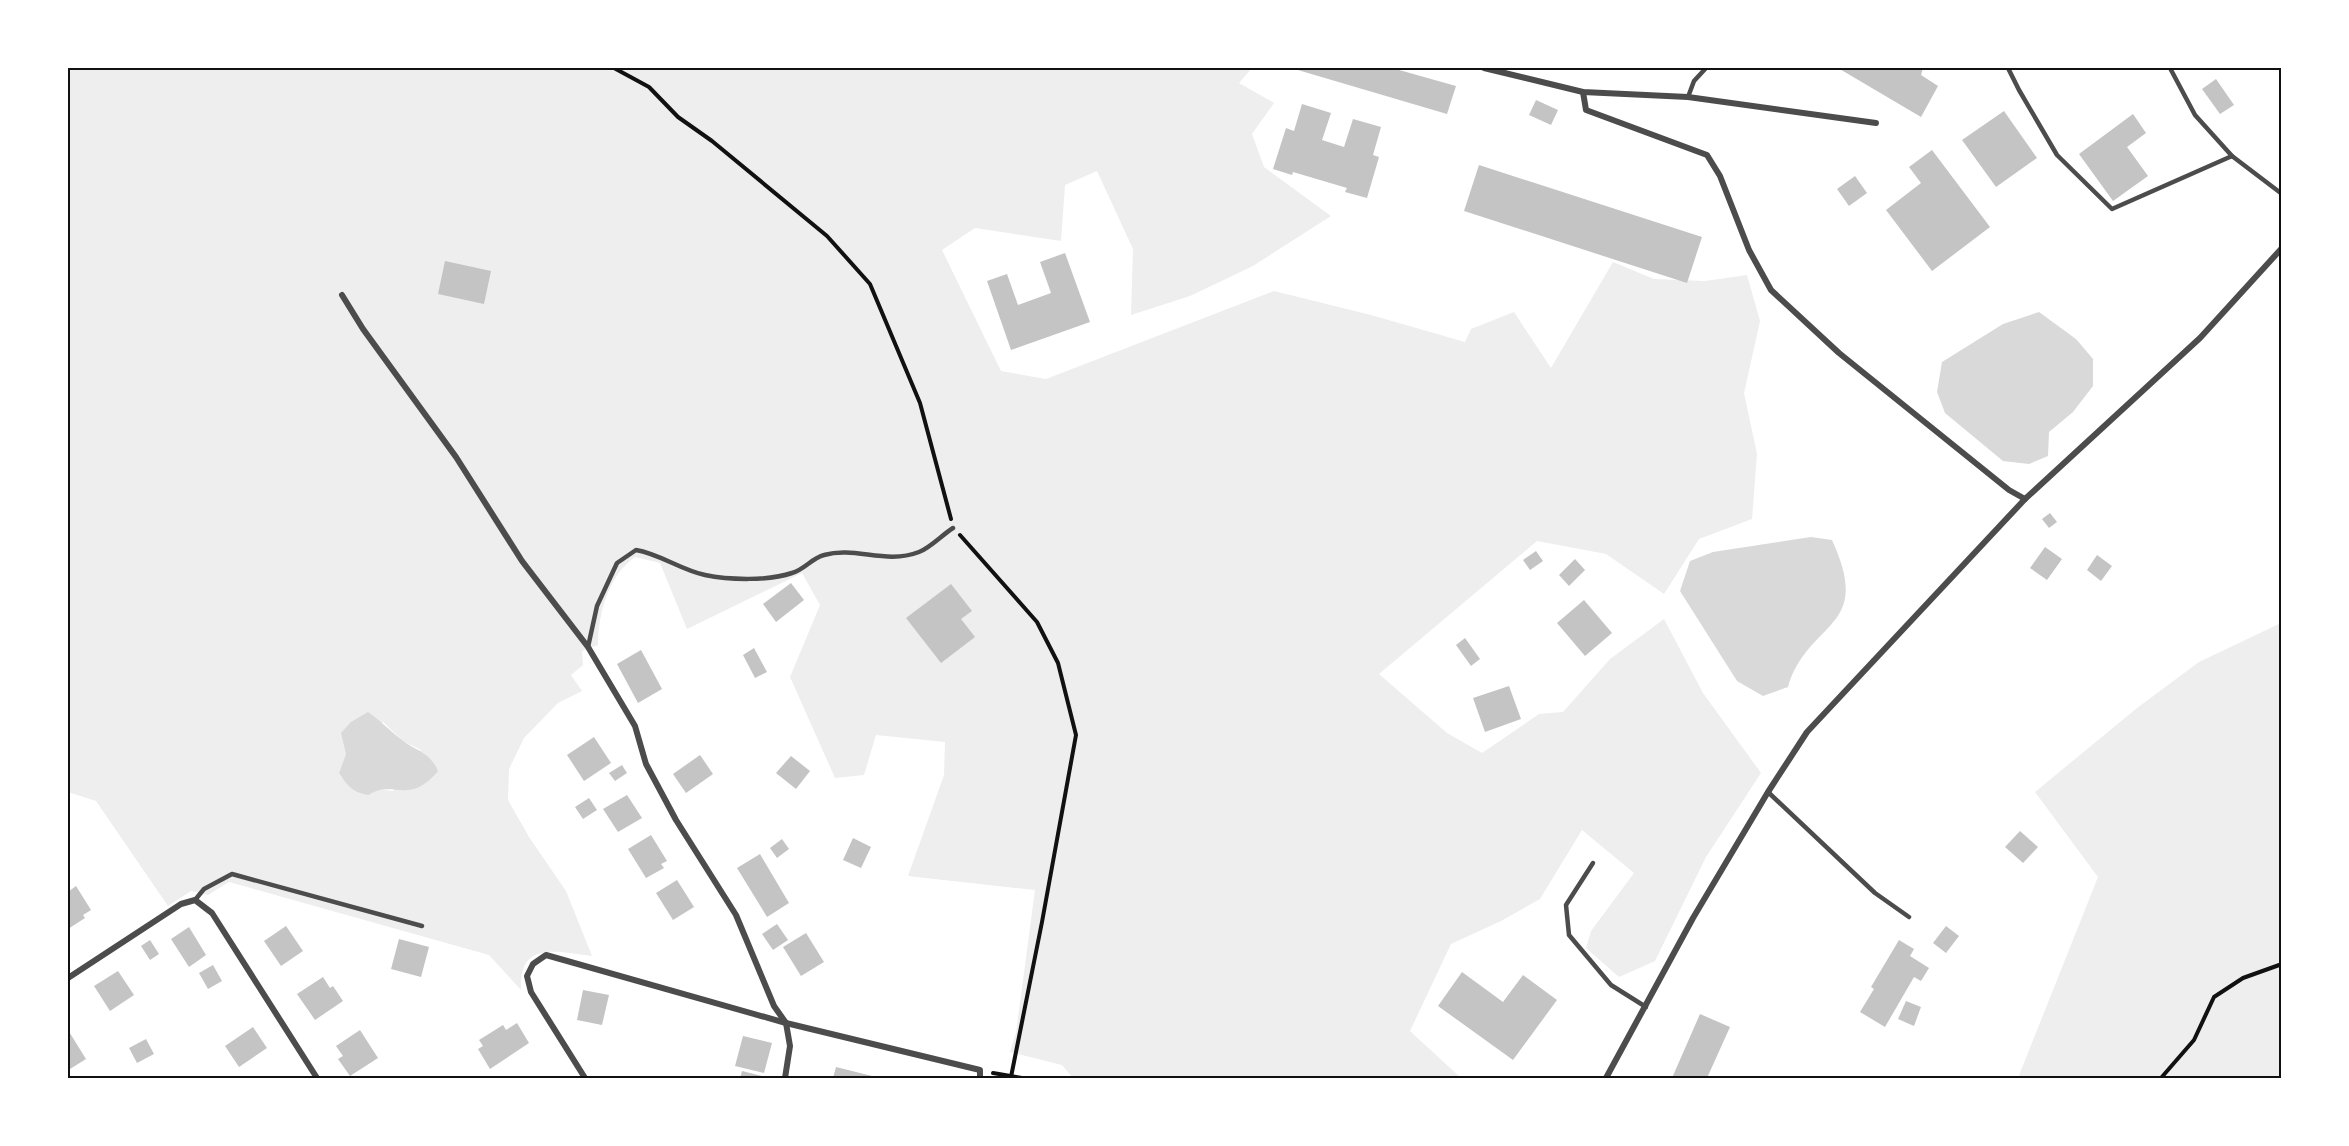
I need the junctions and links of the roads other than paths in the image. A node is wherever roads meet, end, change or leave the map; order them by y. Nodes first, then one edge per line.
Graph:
1 (1484, 68) edge
2 (1706, 68) edge
3 (2008, 68) edge
4 (2170, 68) edge
5 (1583, 92) junction
6 (1688, 97) junction
7 (1876, 123) dead end
8 (2232, 156) junction
9 (2282, 194) edge
10 (2282, 248) edge
11 (342, 295) dead end
12 (2025, 499) junction
13 (952, 528) road end
14 (588, 647) junction
15 (1768, 792) junction
16 (1593, 863) dead end
17 (195, 900) junction
18 (1909, 917) dead end
19 (422, 926) dead end
20 (68, 978) edge
21 (1646, 1007) junction
22 (786, 1023) junction
23 (317, 1078) edge
24 (585, 1078) edge
25 (785, 1078) edge
26 (980, 1078) edge
27 (1606, 1078) edge

1 - 5 street
2 - 6 lane
3 - 8 lane
4 - 8 lane
5 - 6 street
5 - 12 street
6 - 7 street
8 - 9 lane
10 - 12 street
11 - 14 street
12 - 15 street
13 - 14 lane
14 - 22 street
15 - 18 lane
15 - 21 street
16 - 21 lane
17 - 19 lane
17 - 20 street
17 - 23 street
21 - 27 street
22 - 24 street
22 - 25 street
22 - 26 street

